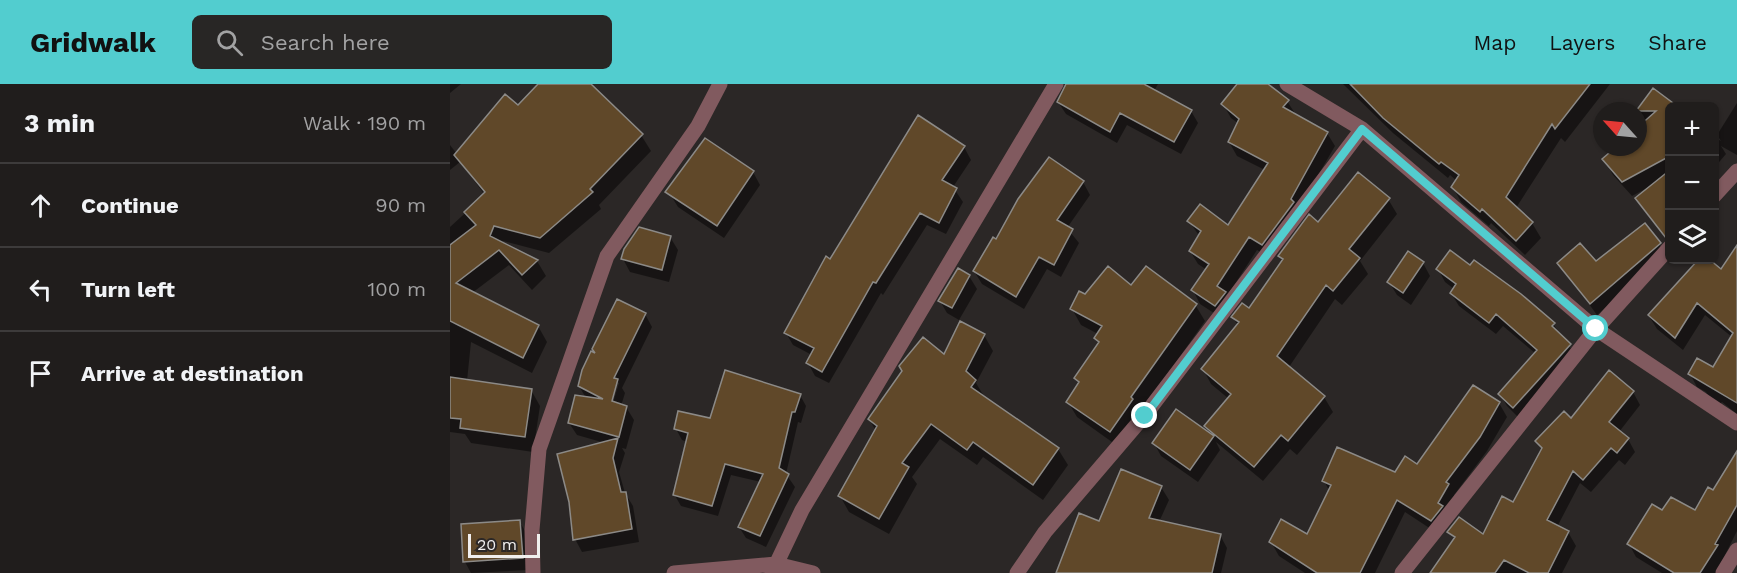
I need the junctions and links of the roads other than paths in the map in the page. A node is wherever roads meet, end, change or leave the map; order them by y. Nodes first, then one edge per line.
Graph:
1 (720, 84) edge
2 (1056, 84) edge
3 (1287, 84) edge
4 (1362, 129) junction
5 (1737, 171) edge
6 (1719, 191) edge
7 (1665, 253) edge
8 (1596, 329) junction
9 (1737, 423) edge
10 (1737, 550) edge
11 (774, 568) edge
12 (533, 573) edge
13 (674, 573) edge
14 (813, 573) edge
15 (1017, 573) edge
16 (1402, 573) edge
17 (1724, 573) edge

1 - 12 street
2 - 11 street
3 - 4 street
4 - 8 street
4 - 15 street
5 - 6 street
7 - 8 street
8 - 9 street
8 - 16 street
10 - 17 street
11 - 13 street
11 - 14 street

